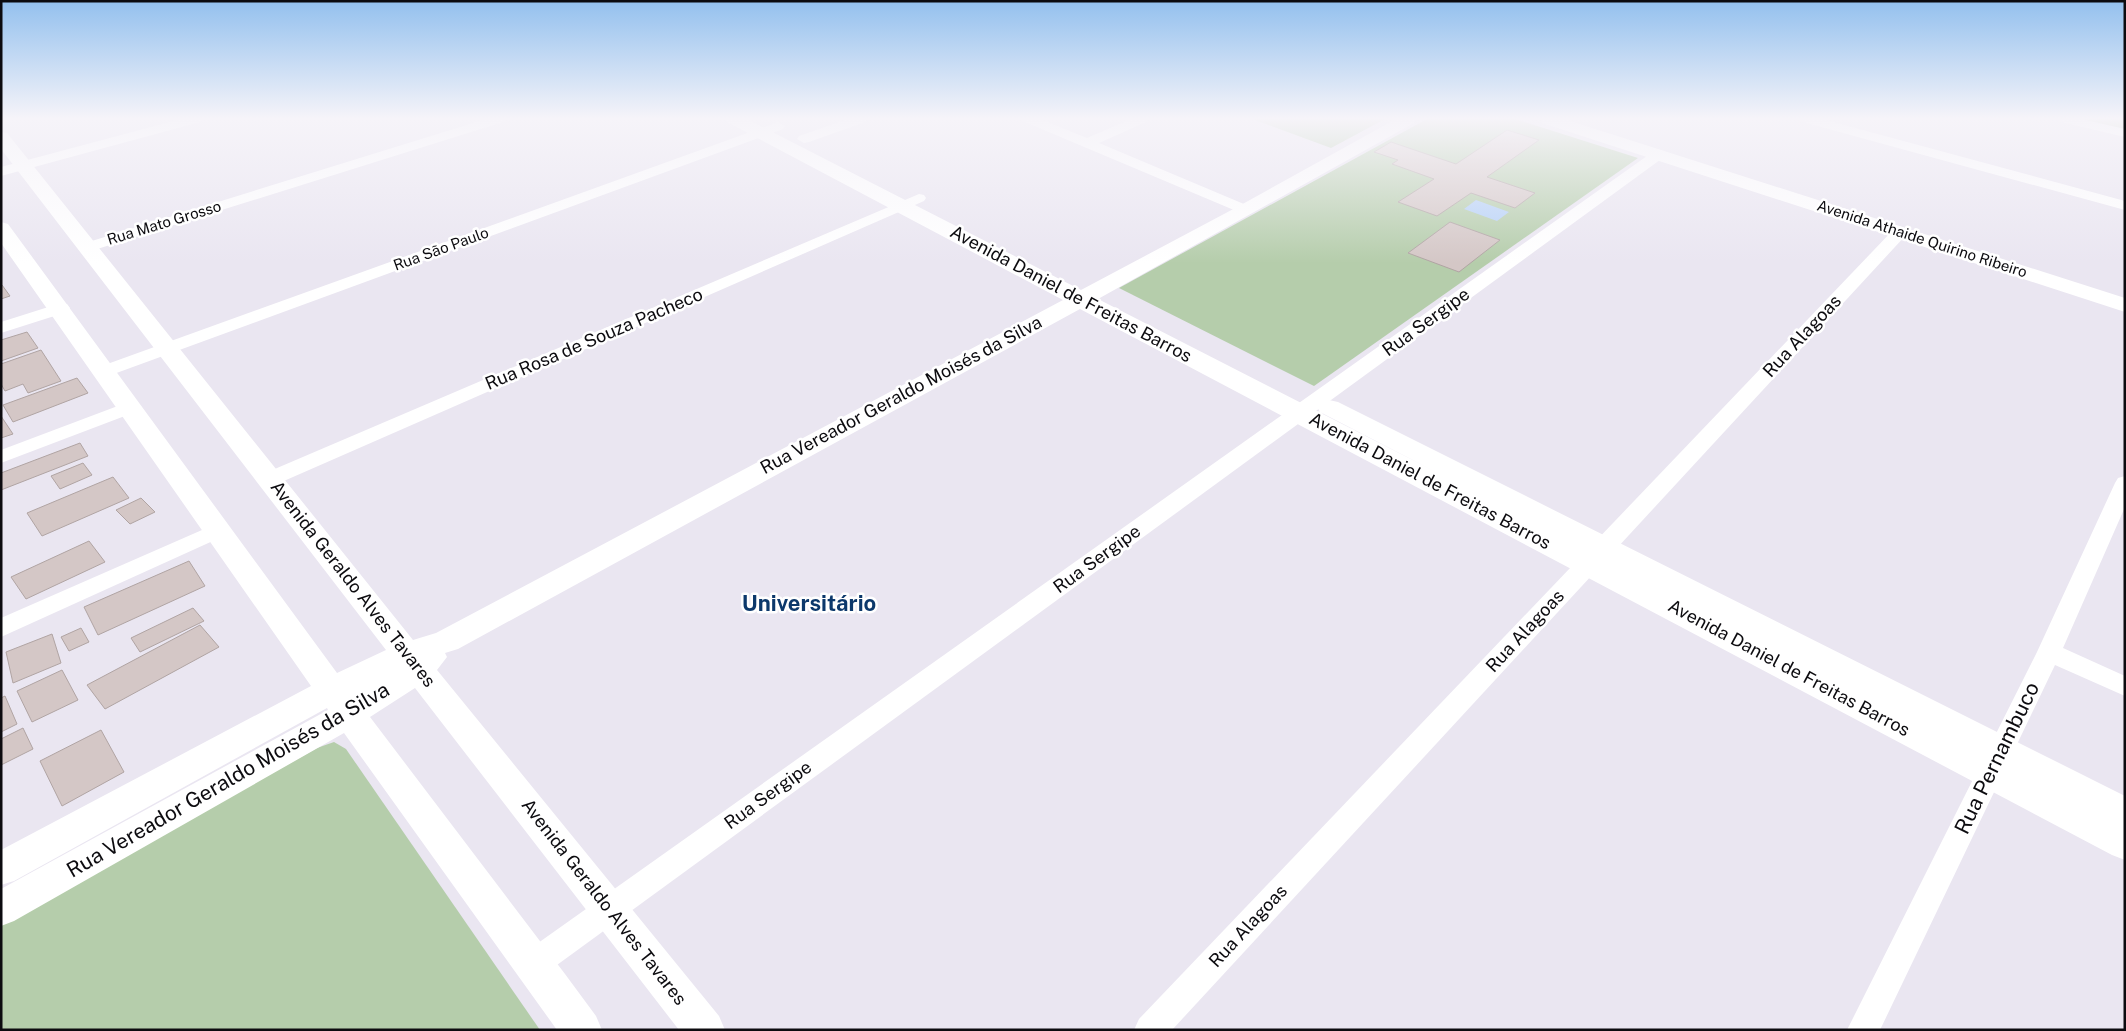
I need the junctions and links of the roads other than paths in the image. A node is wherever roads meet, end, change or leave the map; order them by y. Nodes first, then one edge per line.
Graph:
1 (344, 167) edge
2 (656, 167) edge
3 (844, 167) edge
4 (851, 167) edge
5 (1145, 167) edge
6 (1322, 167) edge
7 (1641, 167) edge
8 (1700, 167) edge
9 (1983, 167) edge
10 (13, 169) edge
11 (910, 202) junction
12 (2125, 206) edge
13 (1246, 210) junction
14 (1, 228) edge
15 (1900, 232) junction
16 (88, 247) junction
17 (1088, 294) junction
18 (2125, 305) edge
19 (61, 308) junction
20 (1, 328) edge
21 (167, 348) junction
22 (105, 371) junction
23 (131, 407) junction
24 (1308, 407) junction
25 (1, 457) edge
26 (270, 479) junction
27 (2125, 483) edge
28 (218, 530) junction
29 (1596, 555) junction
30 (1, 628) edge
31 (2049, 652) junction
32 (412, 662) junction
33 (2125, 687) edge
34 (340, 702) junction
35 (1996, 762) junction
36 (2125, 813) edge
37 (2125, 844) edge
38 (1, 869) edge
39 (1, 909) edge
40 (610, 910) junction
41 (535, 963) junction
42 (582, 1030) edge
43 (705, 1030) edge
44 (1150, 1030) edge
45 (1863, 1030) edge

1 - 16 street, Rua Mato Grosso
2 - 21 street, Rua São Paulo
3 - 11 street, Avenida Daniel de Freitas Barros
4 - 11 street, Avenida Daniel de Freitas Barros
5 - 13 street
6 - 13 street, Rua Vereador Geraldo Moisés da Silva
7 - 24 street, Rua Sergipe
8 - 15 street, Avenida Athaide Quirino Ribeiro
9 - 12 street
10 - 16 street, Avenida Geraldo Alves Tavares
11 - 17 street, Avenida Daniel de Freitas Barros
11 - 26 street, Rua Rosa de Souza Pacheco
13 - 17 street, Rua Vereador Geraldo Moisés da Silva
14 - 19 street
15 - 18 street, Avenida Athaide Quirino Ribeiro
15 - 29 street, Rua Alagoas
16 - 21 street, Avenida Geraldo Alves Tavares
17 - 24 street, Avenida Daniel de Freitas Barros
17 - 32 street, Rua Vereador Geraldo Moisés da Silva
19 - 20 street
19 - 22 street
21 - 22 street, Rua São Paulo
21 - 26 street, Avenida Geraldo Alves Tavares
22 - 23 street
23 - 25 street
23 - 28 street
24 - 29 street, Avenida Daniel de Freitas Barros
24 - 40 street, Rua Sergipe
26 - 32 street, Avenida Geraldo Alves Tavares
27 - 31 street, Rua Pernambuco
28 - 30 street
28 - 34 street
29 - 35 street, Avenida Daniel de Freitas Barros
29 - 44 street, Rua Alagoas
31 - 33 street
31 - 35 street, Rua Pernambuco
32 - 34 street, Rua Vereador Geraldo Moisés da Silva
32 - 40 street, Avenida Geraldo Alves Tavares
34 - 38 street, Rua Vereador Geraldo Moisés da Silva
34 - 39 street, Rua Vereador Geraldo Moisés da Silva
34 - 41 street
35 - 36 street, Avenida Daniel de Freitas Barros
35 - 37 street, Avenida Daniel de Freitas Barros
35 - 45 street, Rua Pernambuco
40 - 41 street, Rua Sergipe
40 - 43 street, Avenida Geraldo Alves Tavares
41 - 42 street

